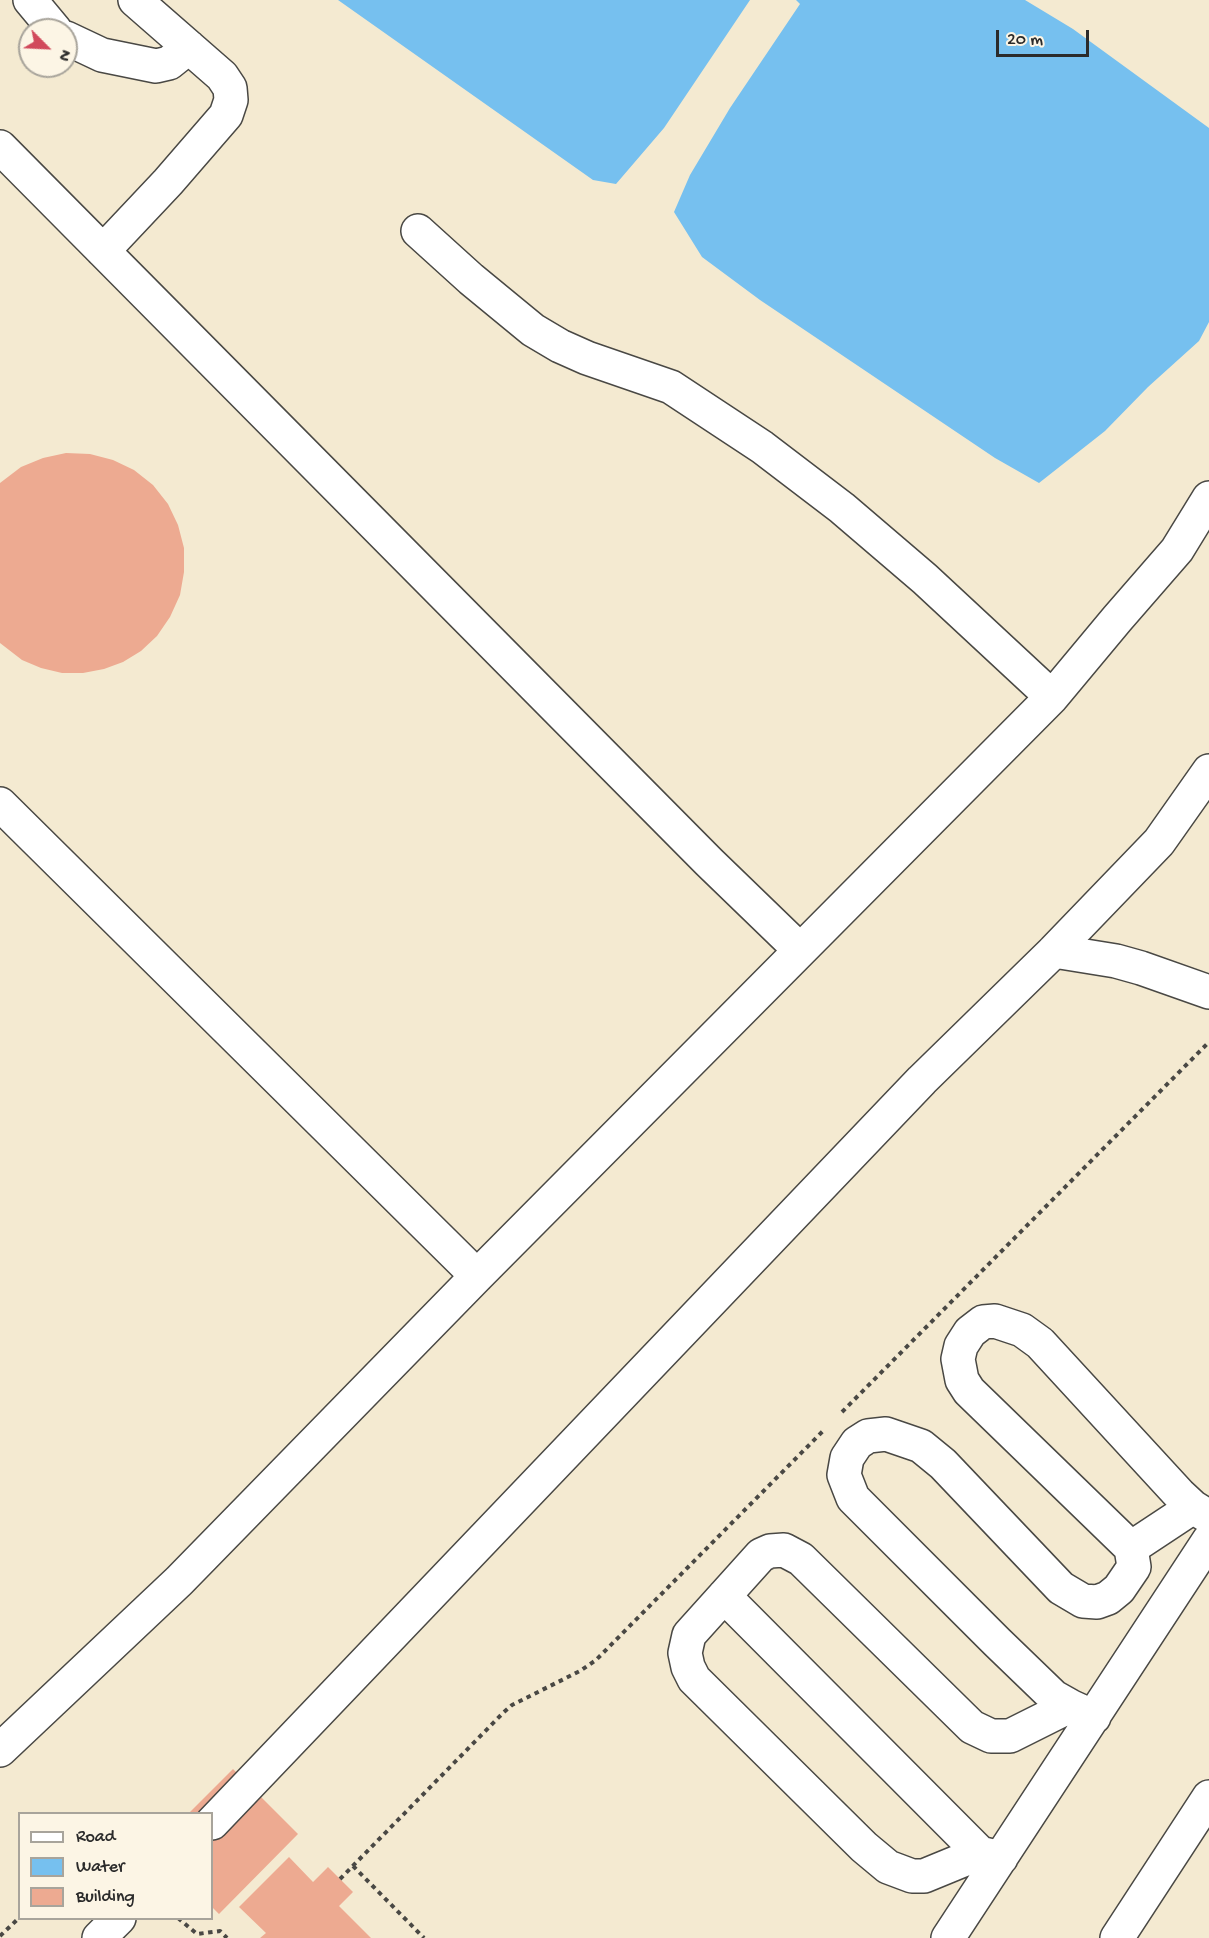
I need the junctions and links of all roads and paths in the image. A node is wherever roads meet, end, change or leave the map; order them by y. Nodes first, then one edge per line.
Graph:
1 (30, 0) edge
2 (135, 0) edge
3 (45, 18) edge
4 (78, 44) edge
5 (189, 46) junction
6 (0, 147) edge
7 (418, 231) dead end
8 (103, 251) junction
9 (1209, 498) edge
10 (1052, 697) junction
11 (1209, 771) edge
12 (0, 804) edge
13 (800, 950) junction
14 (1054, 951) junction
15 (1209, 992) edge
16 (1209, 1042) edge
17 (477, 1276) junction
18 (842, 1412) dead end
19 (825, 1429) dead end
20 (1201, 1512) edge
21 (1209, 1540) edge
22 (1131, 1548) junction
23 (724, 1596) junction
24 (1082, 1712) junction
25 (0, 1750) edge
26 (1209, 1797) edge
27 (213, 1821) edge
28 (990, 1855) junction
29 (353, 1866) junction
30 (340, 1879) dead end
31 (18, 1919) edge
32 (117, 1920) edge
33 (180, 1920) edge
34 (0, 1936) edge
35 (99, 1938) edge
36 (227, 1938) edge
37 (424, 1938) edge
38 (948, 1938) edge
39 (1118, 1938) edge

1 - 3 lane
2 - 5 lane
4 - 5 lane
5 - 8 lane
6 - 8 lane
7 - 10 lane
8 - 13 lane
9 - 10 lane
10 - 13 lane
11 - 14 lane
12 - 17 lane
13 - 17 lane
14 - 15 lane
14 - 27 lane
16 - 18 path
17 - 25 lane
19 - 29 path
20 - 22 lane
20 - 22 lane
21 - 24 lane
22 - 24 lane
23 - 24 lane
23 - 28 lane
23 - 28 lane
24 - 28 lane
26 - 39 lane
28 - 38 lane
29 - 30 path
29 - 37 path
31 - 34 path
32 - 35 lane
33 - 36 path

